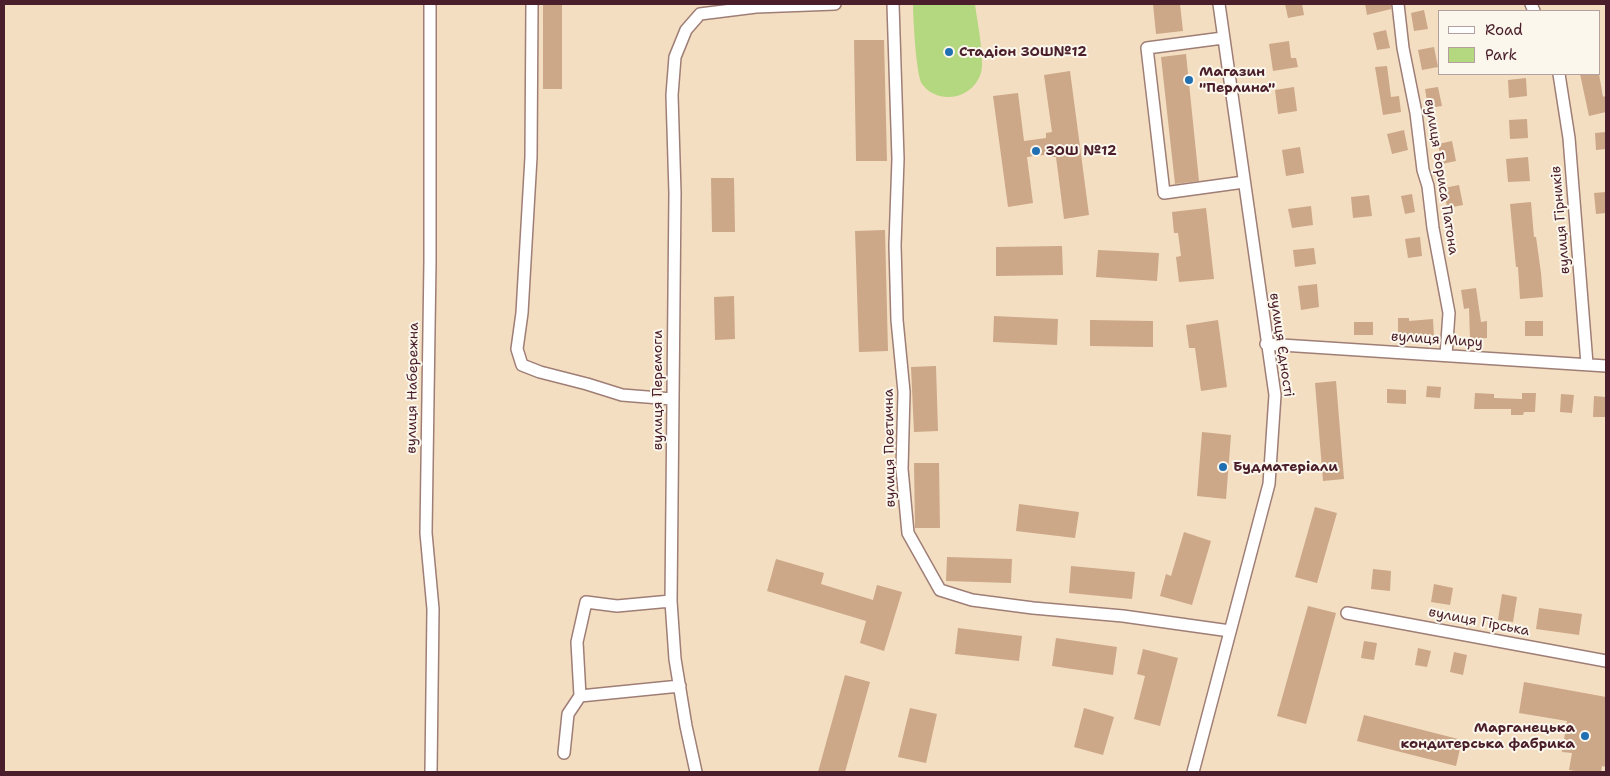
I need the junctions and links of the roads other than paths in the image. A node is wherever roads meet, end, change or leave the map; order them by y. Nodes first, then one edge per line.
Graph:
1 (430, 4) edge
2 (532, 4) edge
3 (835, 4) edge
4 (893, 4) edge
5 (1219, 4) edge
6 (1398, 4) edge
7 (1224, 38) junction
8 (1558, 75) edge
9 (1244, 182) junction
10 (1266, 344) junction
11 (1446, 355) junction
12 (1587, 364) junction
13 (1606, 366) edge
14 (672, 399) junction
15 (671, 602) junction
16 (1347, 613) dead end
17 (1230, 631) junction
18 (1606, 661) edge
19 (680, 686) junction
20 (580, 696) junction
21 (564, 753) dead end
22 (431, 772) edge
23 (696, 772) edge
24 (1193, 772) edge

1 - 22 street, вулиця Набережна
2 - 14 street
3 - 14 street, вулиця Перемоги
4 - 17 street, вулиця Поетична
5 - 7 street, вулиця Єдності
6 - 11 street, вулиця Бориса Патона
7 - 9 street, вулиця Єдності
7 - 9 street
8 - 12 street, вулиця Гірників
9 - 10 street, вулиця Єдності
10 - 11 street, вулиця Миру
10 - 17 street, вулиця Єдності
11 - 12 street, вулиця Миру
12 - 13 street, вулиця Миру
14 - 15 street, вулиця Перемоги
15 - 19 street, вулиця Перемоги
15 - 20 street
16 - 18 street, вулиця Гірська
17 - 24 street, вулиця Єдності
19 - 20 street
19 - 23 street, вулиця Перемоги
20 - 21 street

